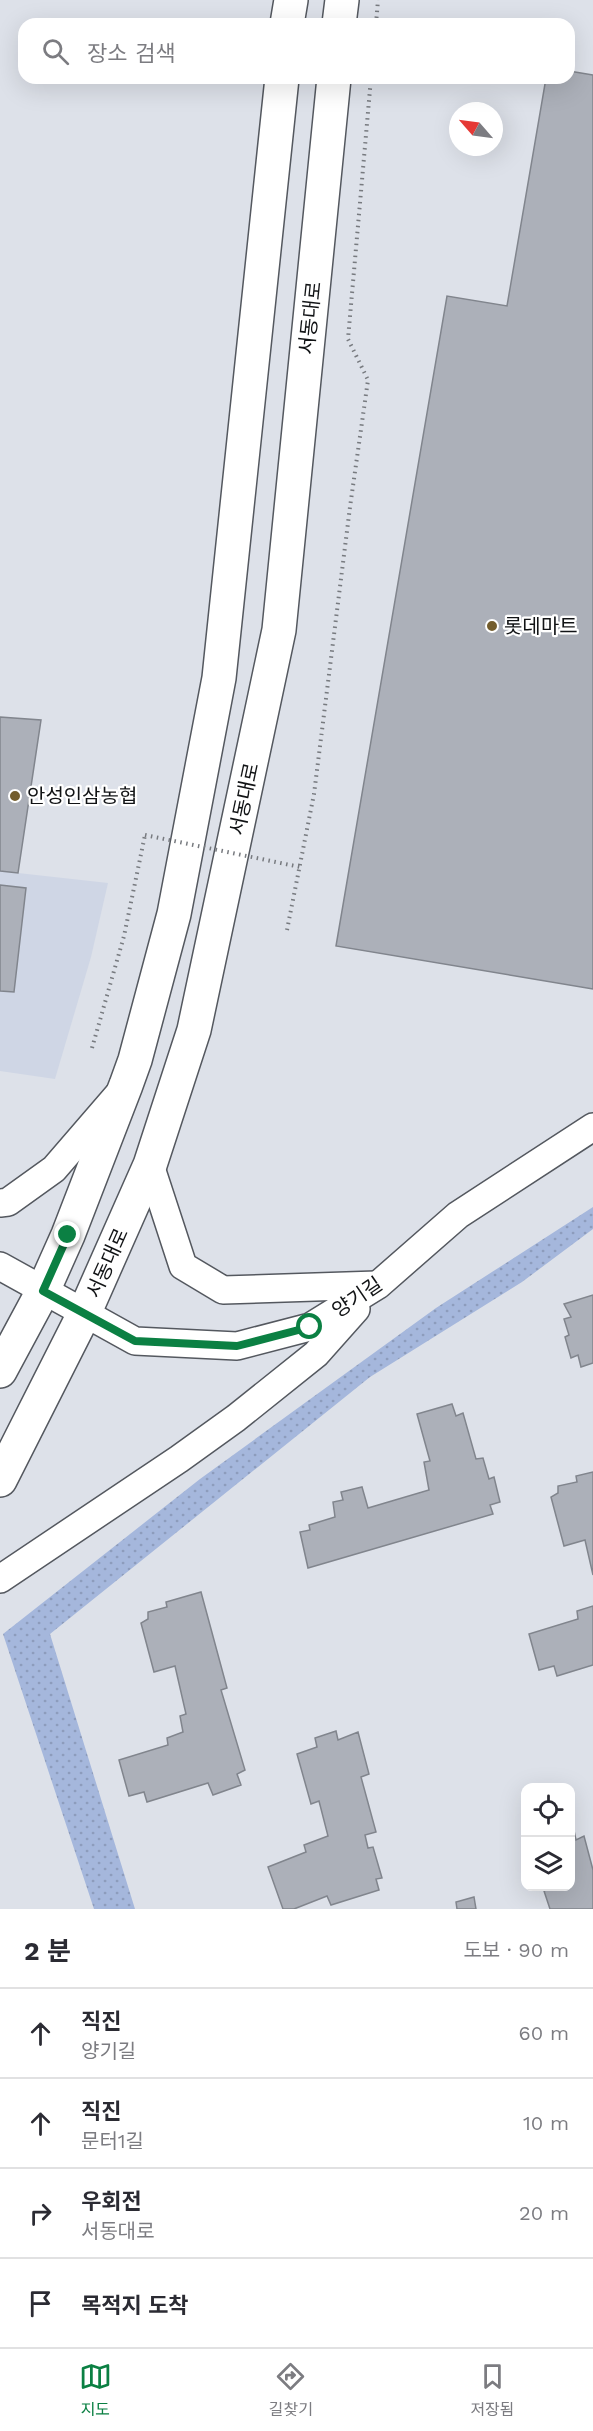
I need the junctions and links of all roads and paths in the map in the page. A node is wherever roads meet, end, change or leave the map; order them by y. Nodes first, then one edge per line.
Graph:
1 (291, 0) edge
2 (342, 0) edge
3 (378, 0) edge
4 (288, 18) edge
5 (340, 18) edge
6 (376, 18) edge
7 (281, 84) edge
8 (333, 84) edge
9 (370, 84) edge
10 (300, 867) junction
11 (287, 930) dead end
12 (92, 1048) dead end
13 (126, 1086) junction
14 (593, 1127) edge
15 (150, 1165) junction
16 (0, 1203) edge
17 (0, 1266) edge
18 (378, 1285) junction
19 (43, 1291) junction
20 (84, 1314) junction
21 (0, 1371) edge
22 (0, 1480) edge
23 (0, 1579) edge

1 - 4 main road
2 - 5 main road
3 - 6 path
7 - 13 main road
8 - 15 main road, 서동대로
9 - 10 path
10 - 11 path
10 - 12 path, bridge
13 - 16 street
13 - 19 main road
14 - 18 street, 양기길
15 - 18 street
15 - 20 main road, 서동대로
17 - 19 street, 양기길
18 - 20 street, 양기길
18 - 23 street
19 - 20 street, 양기길
19 - 21 main road
20 - 22 main road, 서동대로

